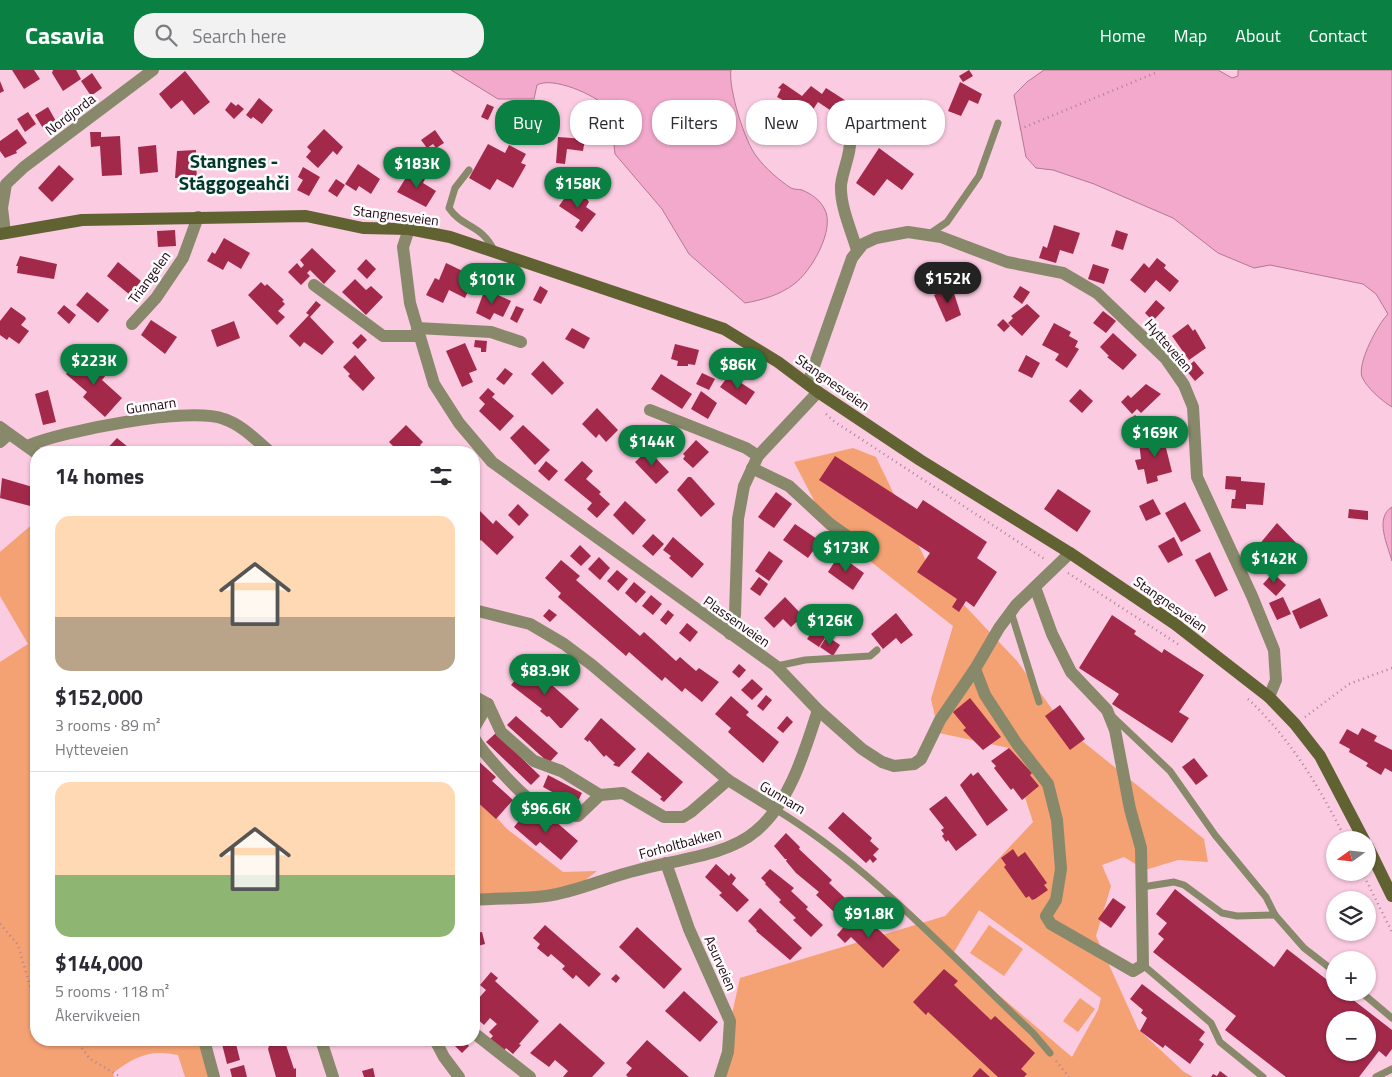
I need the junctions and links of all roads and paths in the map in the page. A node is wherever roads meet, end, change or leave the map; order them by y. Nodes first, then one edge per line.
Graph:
1 (154, 70) edge
2 (1155, 73) dead end
3 (998, 123) dead end
4 (1020, 129) dead end
5 (850, 145) edge
6 (469, 170) dead end
7 (3, 181) edge
8 (198, 217) junction
9 (409, 229) junction
10 (2, 233) edge
11 (927, 235) junction
12 (857, 250) junction
13 (495, 252) junction
14 (314, 285) dead end
15 (132, 324) dead end
16 (418, 332) junction
17 (521, 342) dead end
18 (808, 383) junction
19 (814, 396) junction
20 (650, 410) dead end
21 (3, 434) edge
22 (35, 446) edge
23 (263, 446) edge
24 (478, 446) edge
25 (30, 448) edge
26 (480, 448) edge
27 (758, 456) junction
28 (752, 468) junction
29 (868, 551) dead end
30 (1070, 553) junction
31 (1056, 566) junction
32 (1035, 587) junction
33 (480, 612) edge
34 (1011, 612) junction
35 (730, 634) junction
36 (877, 650) dead end
37 (1188, 651) dead end
38 (776, 666) junction
39 (1392, 668) edge
40 (975, 669) junction
41 (1246, 697) dead end
42 (1269, 697) junction
43 (480, 700) edge
44 (1039, 702) dead end
45 (488, 704) junction
46 (818, 710) junction
47 (1107, 710) junction
48 (480, 718) edge
49 (1295, 724) junction
50 (480, 745) edge
51 (728, 780) junction
52 (600, 794) junction
53 (775, 809) junction
54 (1341, 831) edge
55 (1359, 831) edge
56 (1376, 860) edge
57 (666, 863) junction
58 (1366, 881) edge
59 (1389, 881) edge
60 (1142, 887) junction
61 (1392, 896) edge
62 (480, 900) edge
63 (1275, 914) junction
64 (0, 924) edge
65 (1392, 932) edge
66 (1143, 965) junction
67 (1326, 965) edge
68 (30, 986) edge
69 (1371, 1001) edge
70 (1392, 1018) edge
71 (480, 1038) edge
72 (80, 1046) edge
73 (206, 1046) edge
74 (323, 1046) edge
75 (438, 1046) edge
76 (1050, 1052) joint
77 (1392, 1069) edge
78 (121, 1077) edge
79 (214, 1077) edge
80 (333, 1077) edge
81 (460, 1077) edge
82 (530, 1077) edge
83 (720, 1077) edge
84 (1069, 1077) edge
85 (1263, 1077) edge
86 (1376, 1077) edge

1 - 7 street, Nordjorda
2 - 4 path
3 - 11 lane
5 - 12 street
6 - 13 lane
7 - 10 street, Nordjorda
8 - 9 main road, Stangnesveien
8 - 10 main road, Stangnesveien
8 - 15 street, Triangelen
9 - 13 main road, Stangnesveien
9 - 16 street, Plassenveien
11 - 12 street, Hytteveien
11 - 42 street, Hytteveien
12 - 18 street
13 - 18 main road, Stangnesveien
14 - 16 street
16 - 17 street
16 - 24 street, Plassenveien
18 - 19 main road, Stangnesveien
19 - 27 street
19 - 30 main road, Stangnesveien
19 - 31 path
20 - 27 street
21 - 25 street
22 - 23 street, Gunnarn
26 - 35 street, Plassenveien
27 - 28 street
28 - 29 street
28 - 35 street
30 - 31 street, Plassenveien
30 - 42 main road, Stangnesveien
31 - 32 street, Plassenveien
31 - 37 path
32 - 34 street, Plassenveien
32 - 47 street
33 - 51 street, Gunnarn
34 - 40 street, Plassenveien
34 - 44 lane
35 - 38 street, Plassenveien
36 - 38 lane
38 - 46 street, Plassenveien
39 - 49 path
40 - 46 street, Plassenveien
40 - 66 street
41 - 54 path
42 - 49 main road, Stangnesveien
43 - 45 street
45 - 48 street
45 - 52 street
46 - 53 street, Forholtbakken
47 - 60 street
47 - 63 lane
49 - 55 main road, Stangnesveien
50 - 52 street
51 - 52 street
51 - 53 street, Gunnarn
53 - 57 street, Forholtbakken
53 - 76 lane, Gunnarn
56 - 59 main road
57 - 62 street, Forholtbakken
57 - 83 street, Asurveien
58 - 65 path
59 - 61 main road
60 - 63 lane
60 - 66 street
63 - 67 lane
64 - 68 path
66 - 85 lane
69 - 70 lane
71 - 82 street
72 - 78 path
73 - 79 street
74 - 80 street
75 - 81 street
76 - 84 path
77 - 86 lane

